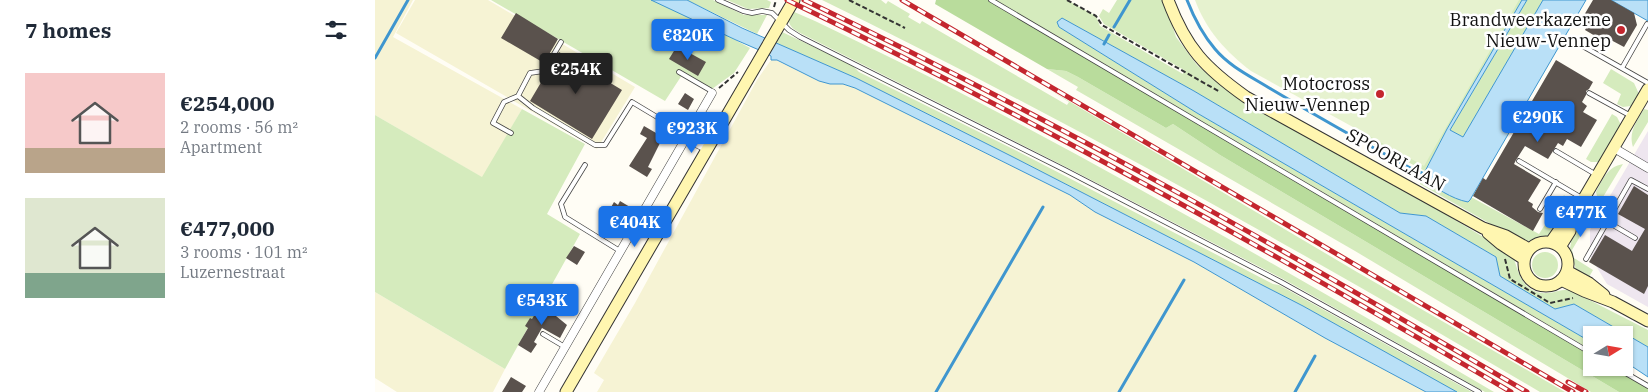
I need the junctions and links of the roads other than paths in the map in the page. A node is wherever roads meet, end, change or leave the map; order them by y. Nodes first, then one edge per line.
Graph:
1 (719, 0) edge
2 (794, 0) edge
3 (991, 0) edge
4 (1168, 0) edge
5 (1647, 24) edge
6 (779, 25) junction
7 (561, 42) dead end
8 (1579, 44) dead end
9 (1622, 68) junction
10 (679, 72) dead end
11 (1648, 83) edge
12 (1648, 89) edge
13 (712, 93) joint
14 (1589, 93) dead end
15 (518, 96) junction
16 (1632, 117) junction
17 (511, 133) dead end
18 (686, 137) junction
19 (1614, 148) junction
20 (708, 149) junction
21 (1556, 151) dead end
22 (1519, 161) dead end
23 (585, 165) dead end
24 (1648, 168) edge
25 (1598, 176) junction
26 (1556, 182) junction
27 (1648, 189) edge
28 (1582, 202) junction
29 (1541, 209) dead end
30 (1608, 222) junction
31 (1635, 238) dead end
32 (1556, 244) junction
33 (620, 251) junction
34 (1526, 254) junction
35 (1586, 259) dead end
36 (1564, 276) junction
37 (1648, 321) edge
38 (543, 334) dead end
39 (565, 347) junction
40 (1583, 348) edge
41 (1631, 376) edge
42 (1648, 386) edge
43 (539, 392) edge
44 (566, 392) edge
45 (1479, 392) edge

1 - 6 lane
2 - 6 main road
3 - 40 lane
4 - 34 main road, SPOORLAAN
5 - 9 lane
6 - 20 main road
6 - 45 lane
7 - 15 lane
8 - 9 lane
9 - 11 lane
10 - 13 lane
12 - 16 main road
13 - 18 street
14 - 16 lane
15 - 17 lane
15 - 18 lane
16 - 19 main road
18 - 20 street
18 - 33 street
19 - 24 street
19 - 25 main road
20 - 44 main road
21 - 25 lane
22 - 26 lane
23 - 33 lane
25 - 28 main road
26 - 28 lane
26 - 29 lane
27 - 30 lane
28 - 30 lane
28 - 32 main road
30 - 31 lane
30 - 35 lane
32 - 34 main road
32 - 36 main road
33 - 39 street
34 - 36 main road
36 - 37 main road
38 - 39 lane
39 - 43 street
41 - 42 lane

